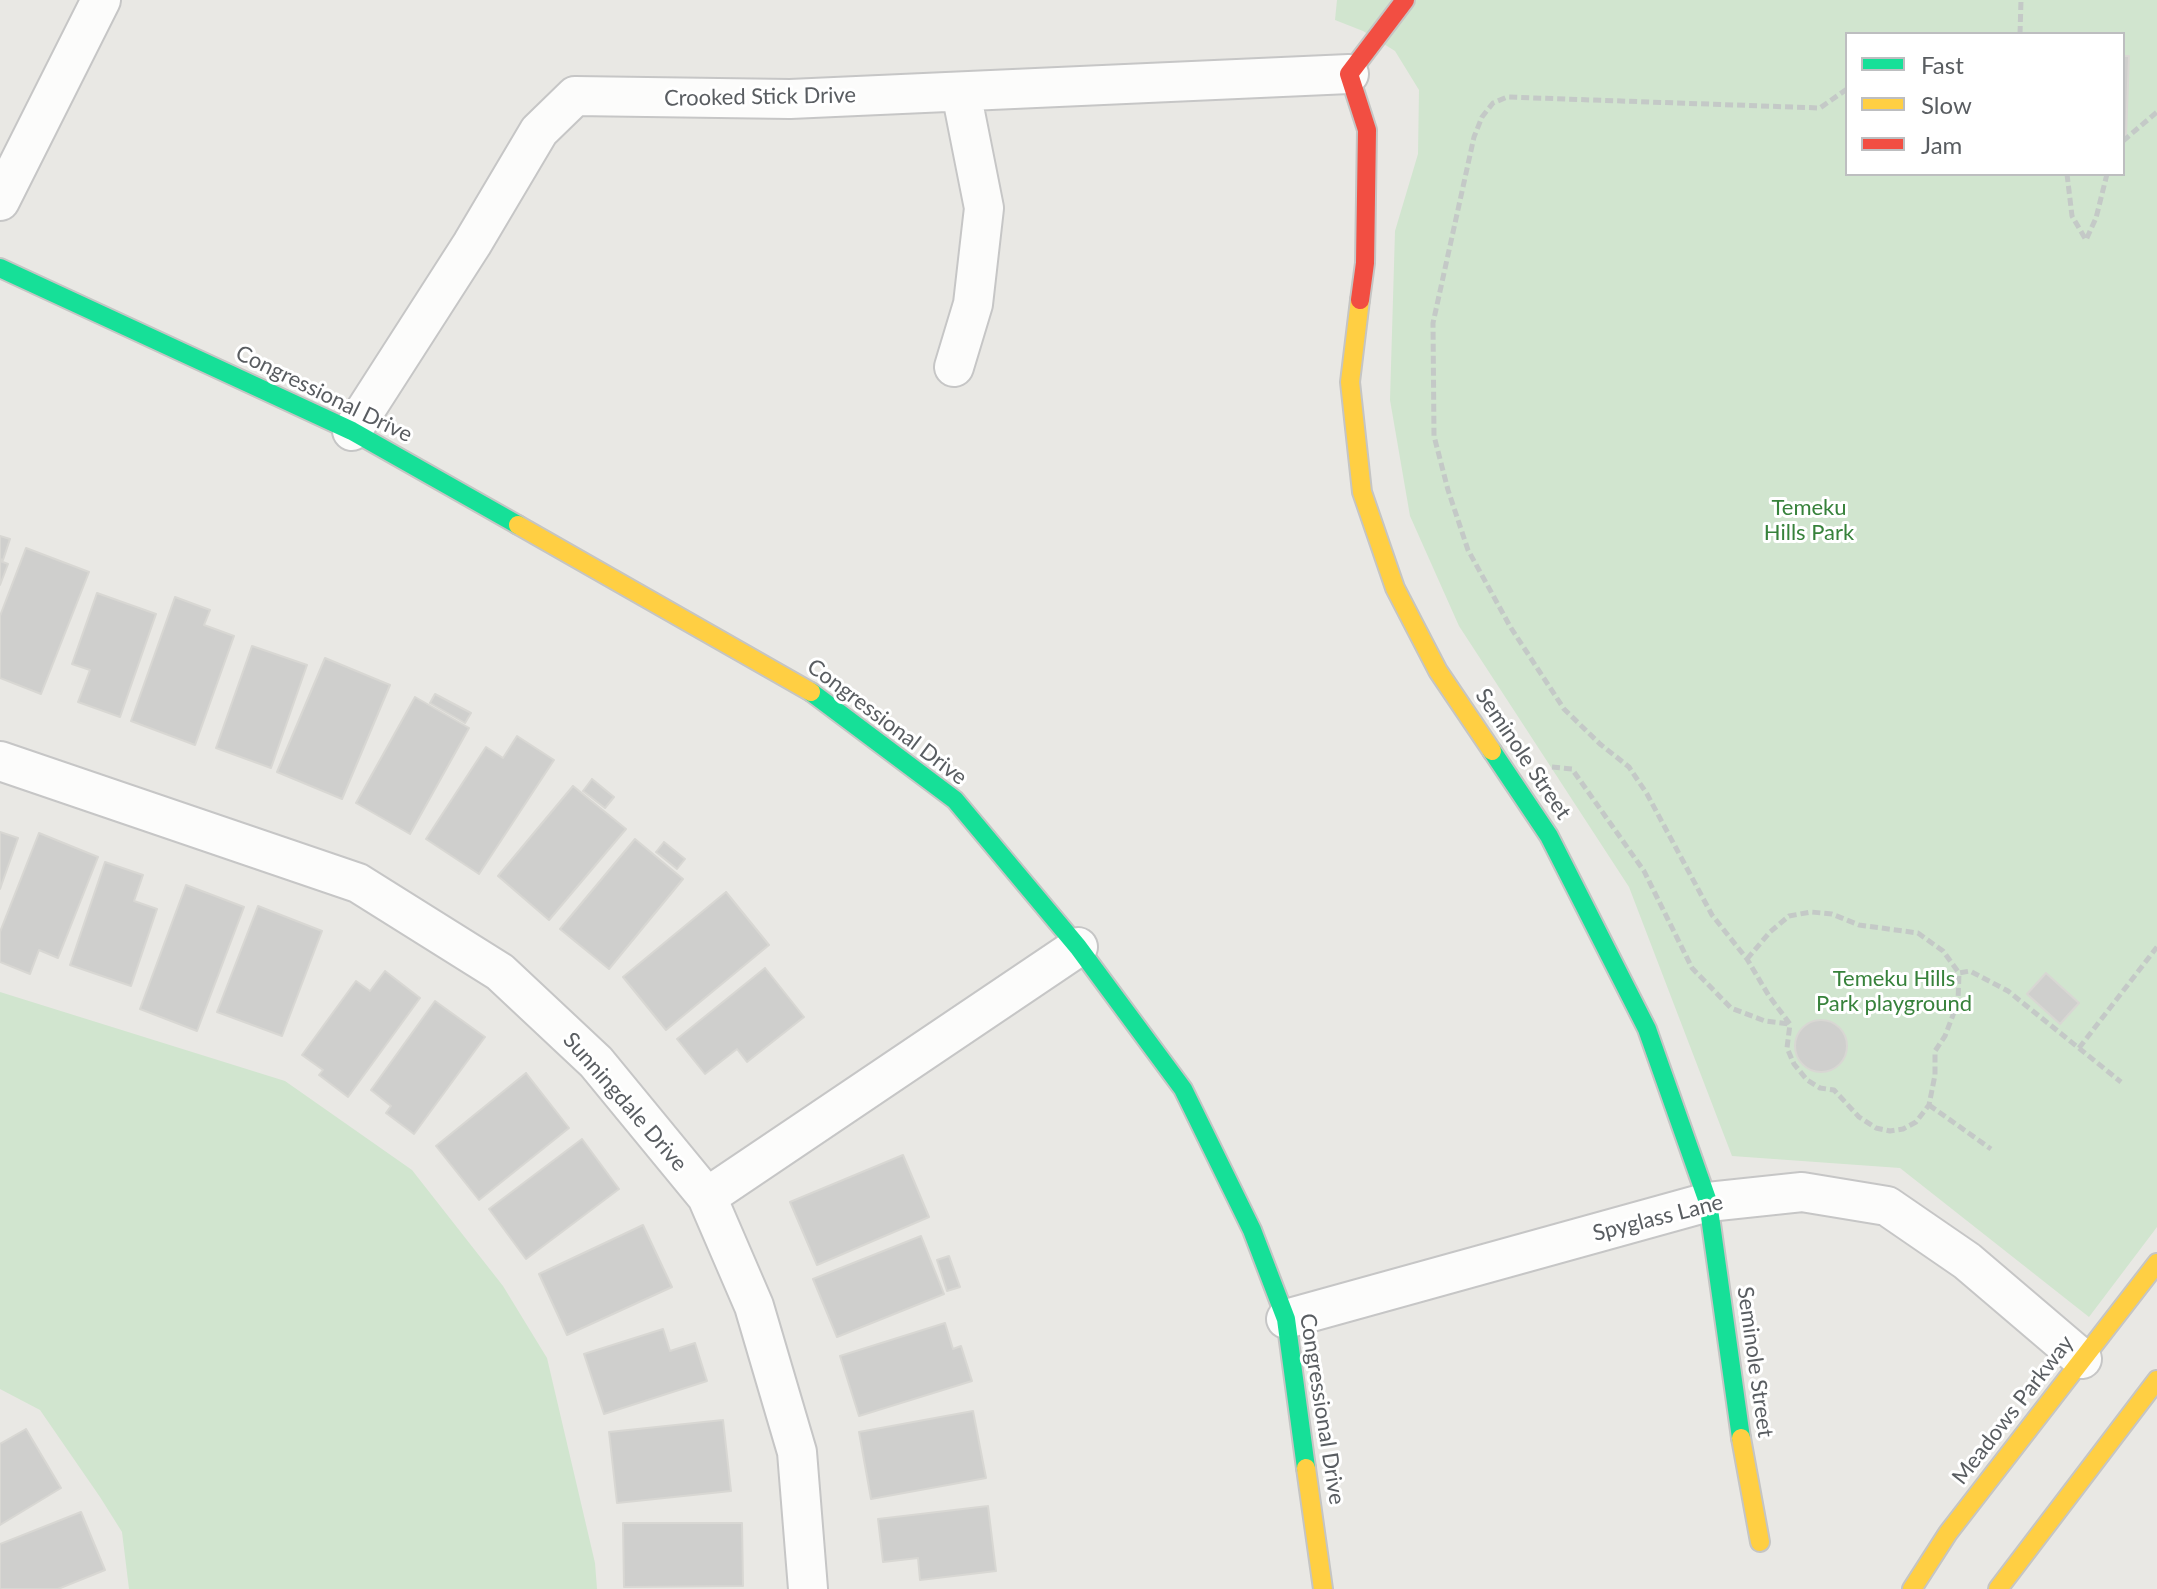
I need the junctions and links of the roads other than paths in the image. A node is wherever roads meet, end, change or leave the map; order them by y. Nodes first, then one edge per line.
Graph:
1 (101, 0) edge
2 (1405, 0) edge
3 (1349, 74) junction
4 (961, 92) junction
5 (0, 201) edge
6 (0, 268) edge
7 (954, 367) dead end
8 (352, 431) junction
9 (0, 761) edge
10 (1078, 947) junction
11 (707, 1197) junction
12 (1708, 1202) junction
13 (2157, 1263) edge
14 (1286, 1319) junction
15 (2082, 1359) junction
16 (2157, 1380) edge
17 (1760, 1542) dead end
18 (808, 1589) edge
19 (1323, 1589) edge
20 (1912, 1589) edge
21 (1998, 1589) edge

1 - 5 street
2 - 3 street
3 - 4 street, Crooked Stick Drive
3 - 12 street, Seminole Street
4 - 7 street
4 - 8 street, Crooked Stick Drive
6 - 8 street, Congressional Drive
8 - 10 street, Congressional Drive
9 - 11 street, Sunningdale Drive
10 - 11 street
10 - 14 street, Congressional Drive
11 - 18 street, Sunningdale Drive
12 - 14 street, Spyglass Lane
12 - 15 street, Spyglass Lane
12 - 17 street, Seminole Street
13 - 15 street, Meadows Parkway
14 - 19 street, Congressional Drive
15 - 20 street, Meadows Parkway
16 - 21 street

